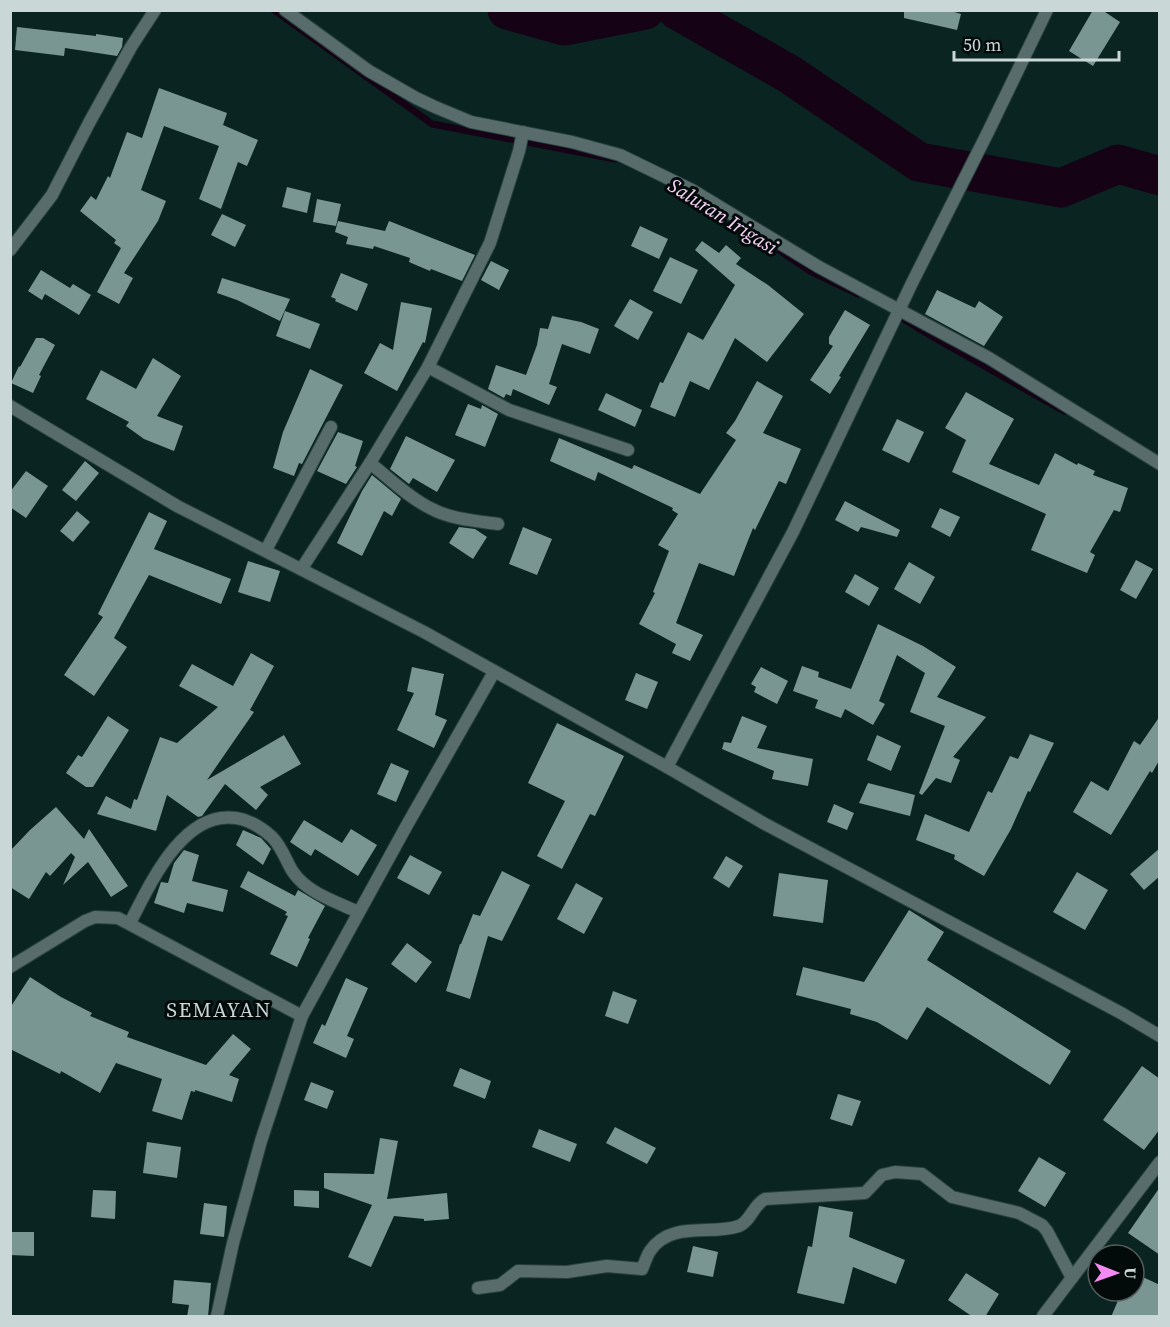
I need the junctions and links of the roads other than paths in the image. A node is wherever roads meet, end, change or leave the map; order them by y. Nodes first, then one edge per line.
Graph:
1 (155, 10) edge
2 (285, 10) edge
3 (1047, 10) edge
4 (522, 135) junction
5 (10, 250) edge
6 (898, 311) junction
7 (428, 367) junction
8 (10, 406) edge
9 (331, 428) dead end
10 (628, 450) dead end
11 (370, 463) junction
12 (1160, 464) edge
13 (498, 524) dead end
14 (266, 550) junction
15 (302, 568) junction
16 (494, 672) junction
17 (667, 767) junction
18 (358, 912) junction
19 (130, 923) junction
20 (10, 967) edge
21 (302, 1016) junction
22 (1160, 1036) edge
23 (1160, 1162) edge
24 (1072, 1278) junction
25 (478, 1288) dead end
26 (217, 1317) edge
27 (1043, 1317) edge

1 - 5 street
2 - 4 street
3 - 6 street
4 - 6 street
4 - 7 street
6 - 12 street
6 - 17 street
7 - 10 street
7 - 11 street
8 - 14 street
9 - 14 street
11 - 13 street
11 - 15 street
14 - 15 street
15 - 16 street
16 - 17 street
16 - 18 street
17 - 22 street
18 - 19 street
18 - 21 street
19 - 20 street
19 - 21 street
21 - 26 street
23 - 24 street
24 - 25 street
24 - 27 street

